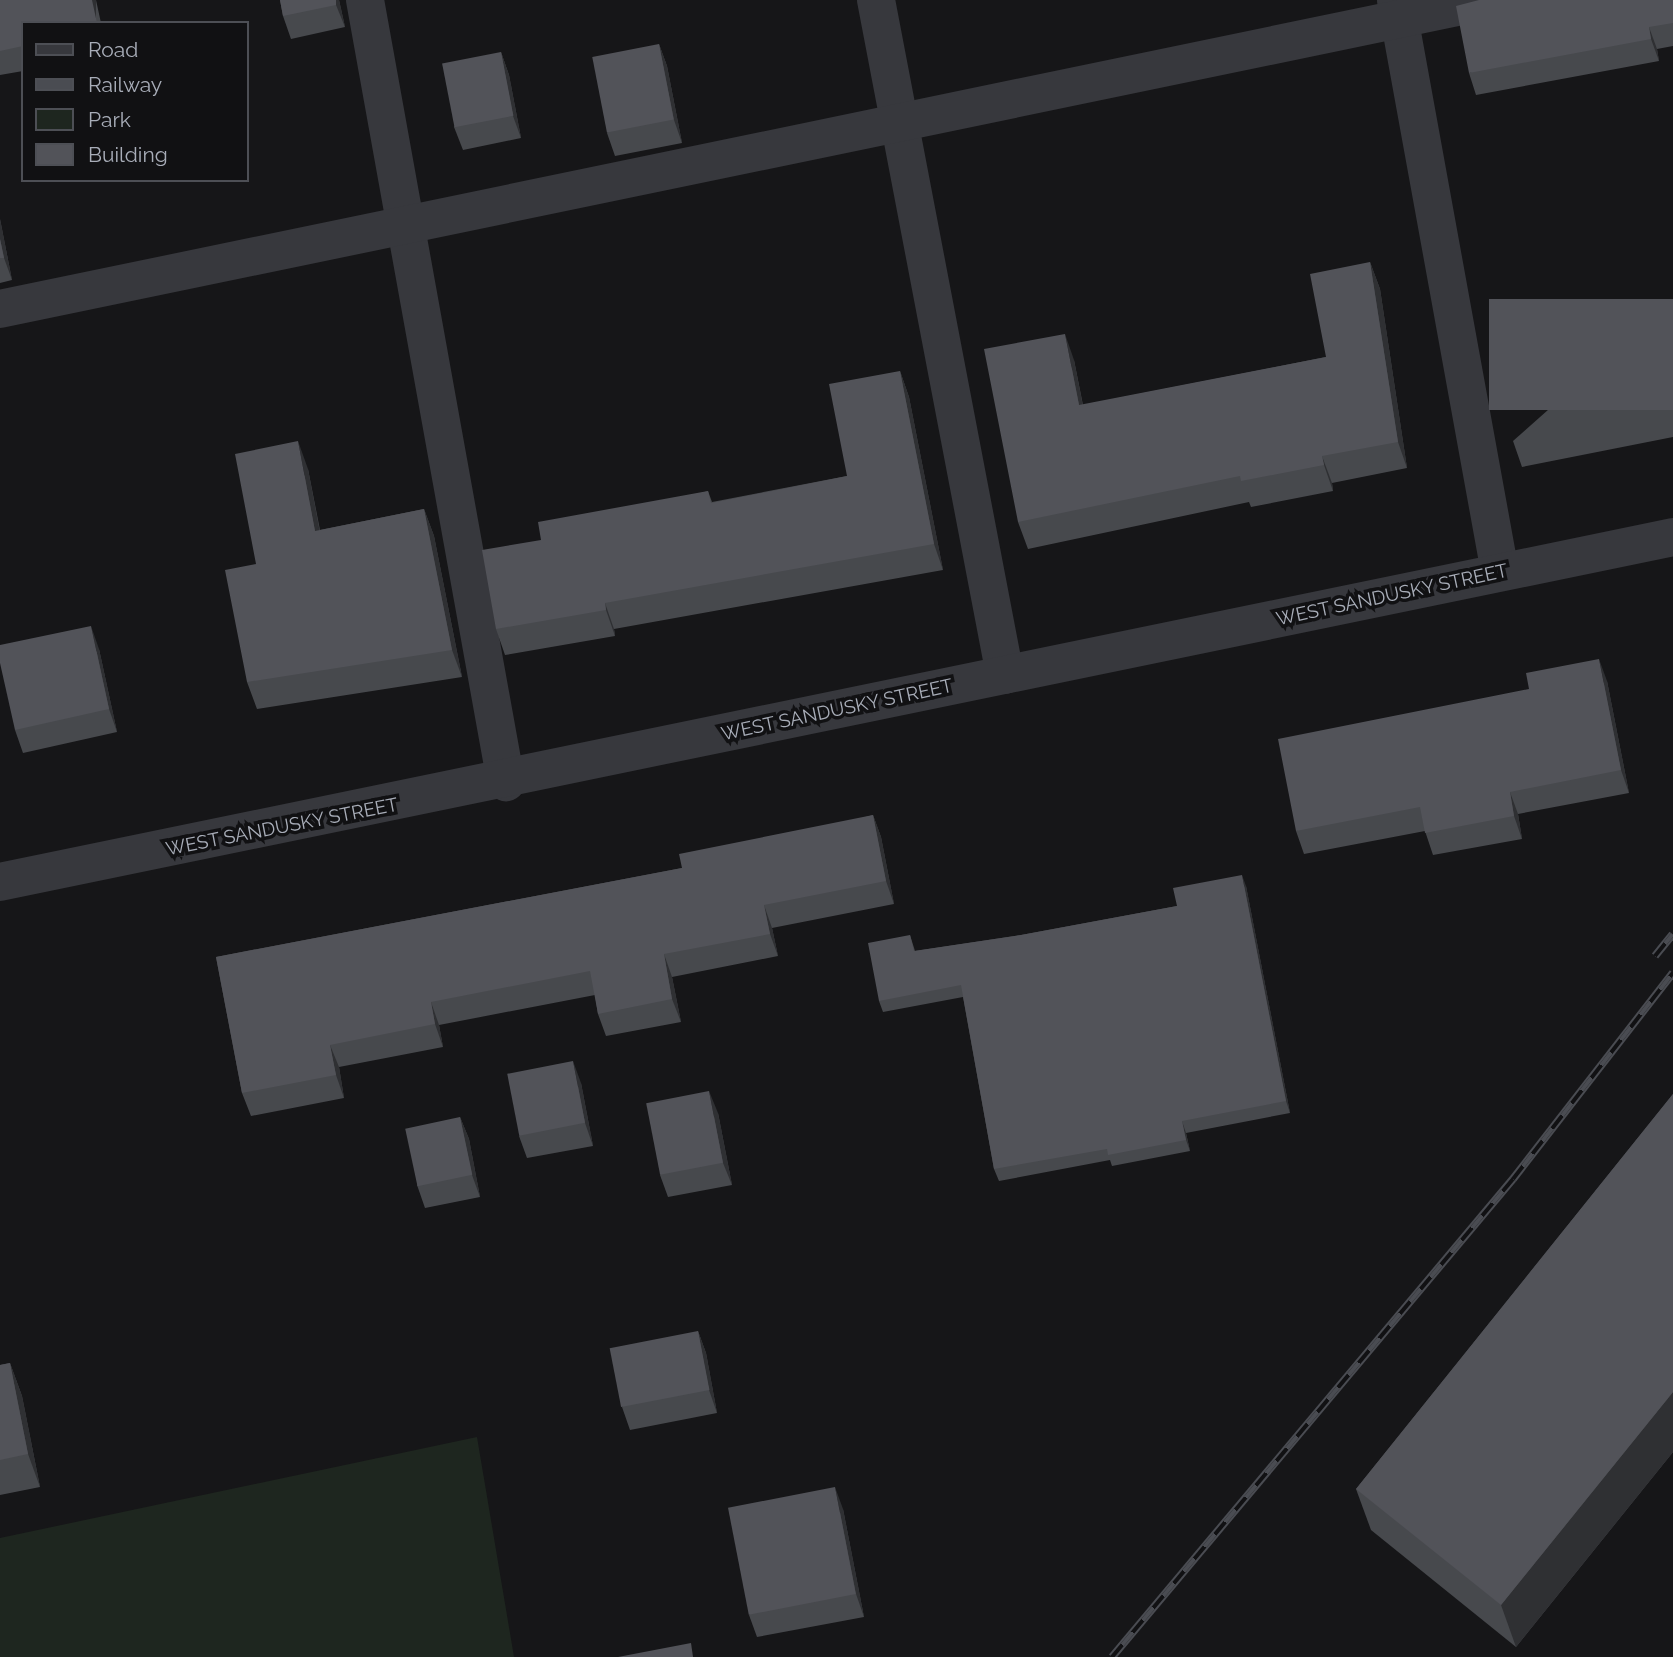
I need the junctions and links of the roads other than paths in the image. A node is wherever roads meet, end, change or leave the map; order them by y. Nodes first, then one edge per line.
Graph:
1 (365, 0) edge
2 (876, 0) edge
3 (1491, 0) edge
4 (1398, 10) edge
5 (899, 124) junction
6 (408, 229) junction
7 (0, 309) edge
8 (1673, 537) edge
9 (1500, 572) junction
10 (1005, 675) junction
11 (506, 782) junction
12 (0, 882) edge

1 - 6 street
2 - 5 street
3 - 4 street
4 - 5 street
4 - 9 street
5 - 6 street
5 - 10 street
6 - 7 street
6 - 11 street
8 - 9 street, WEST SANDUSKY STREET
9 - 10 street, WEST SANDUSKY STREET
10 - 11 street, WEST SANDUSKY STREET
11 - 12 street, WEST SANDUSKY STREET

